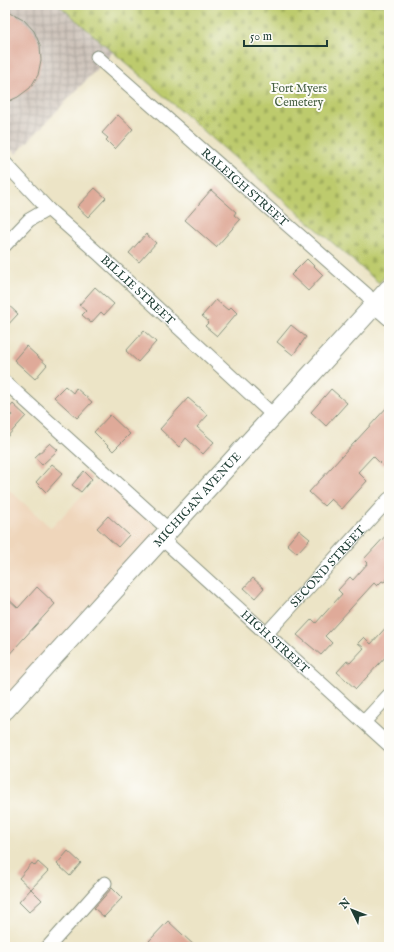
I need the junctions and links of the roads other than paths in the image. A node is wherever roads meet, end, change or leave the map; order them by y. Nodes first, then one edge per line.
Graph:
1 (97, 57) dead end
2 (5, 163) edge
3 (48, 209) junction
4 (5, 245) edge
5 (389, 289) edge
6 (374, 306) junction
7 (389, 319) edge
8 (5, 382) edge
9 (273, 415) junction
10 (389, 499) edge
11 (165, 534) junction
12 (267, 633) junction
13 (389, 695) edge
14 (5, 710) edge
15 (364, 722) junction
16 (389, 745) edge
17 (105, 883) dead end
18 (48, 947) edge

1 - 6 street, RALEIGH STREET
2 - 3 street, BILLIE STREET
3 - 4 street
3 - 9 street, BILLIE STREET
5 - 6 street, MICHIGAN AVENUE
6 - 7 street, RALEIGH STREET
6 - 9 street, MICHIGAN AVENUE
8 - 11 street, HIGH STREET
9 - 11 street, MICHIGAN AVENUE
10 - 12 street, SECOND STREET
11 - 12 street, HIGH STREET
11 - 14 street, MICHIGAN AVENUE
12 - 15 street, HIGH STREET
13 - 15 street
15 - 16 street, HIGH STREET
17 - 18 street

